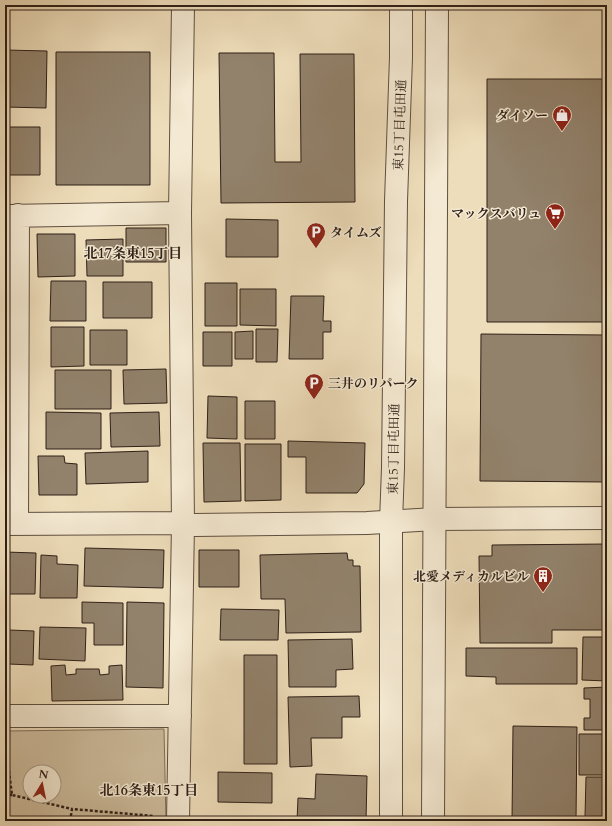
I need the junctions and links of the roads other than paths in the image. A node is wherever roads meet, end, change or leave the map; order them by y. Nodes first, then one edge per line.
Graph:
1 (183, 5) edge
2 (401, 5) edge
3 (437, 5) edge
4 (180, 213) junction
5 (12, 215) edge
6 (607, 518) edge
7 (435, 519) junction
8 (391, 522) junction
9 (183, 523) junction
10 (11, 524) edge
11 (5, 716) edge
12 (180, 716) junction
13 (178, 821) edge
14 (391, 821) edge
15 (433, 821) edge

1 - 4 street
2 - 8 street, 東15丁目屯田通
3 - 7 street
4 - 5 street
4 - 9 street
5 - 10 street
6 - 7 street
7 - 8 street
7 - 15 street
8 - 9 street
8 - 14 street, 東15丁目屯田通
9 - 10 street
9 - 12 street
11 - 12 street
12 - 13 street

